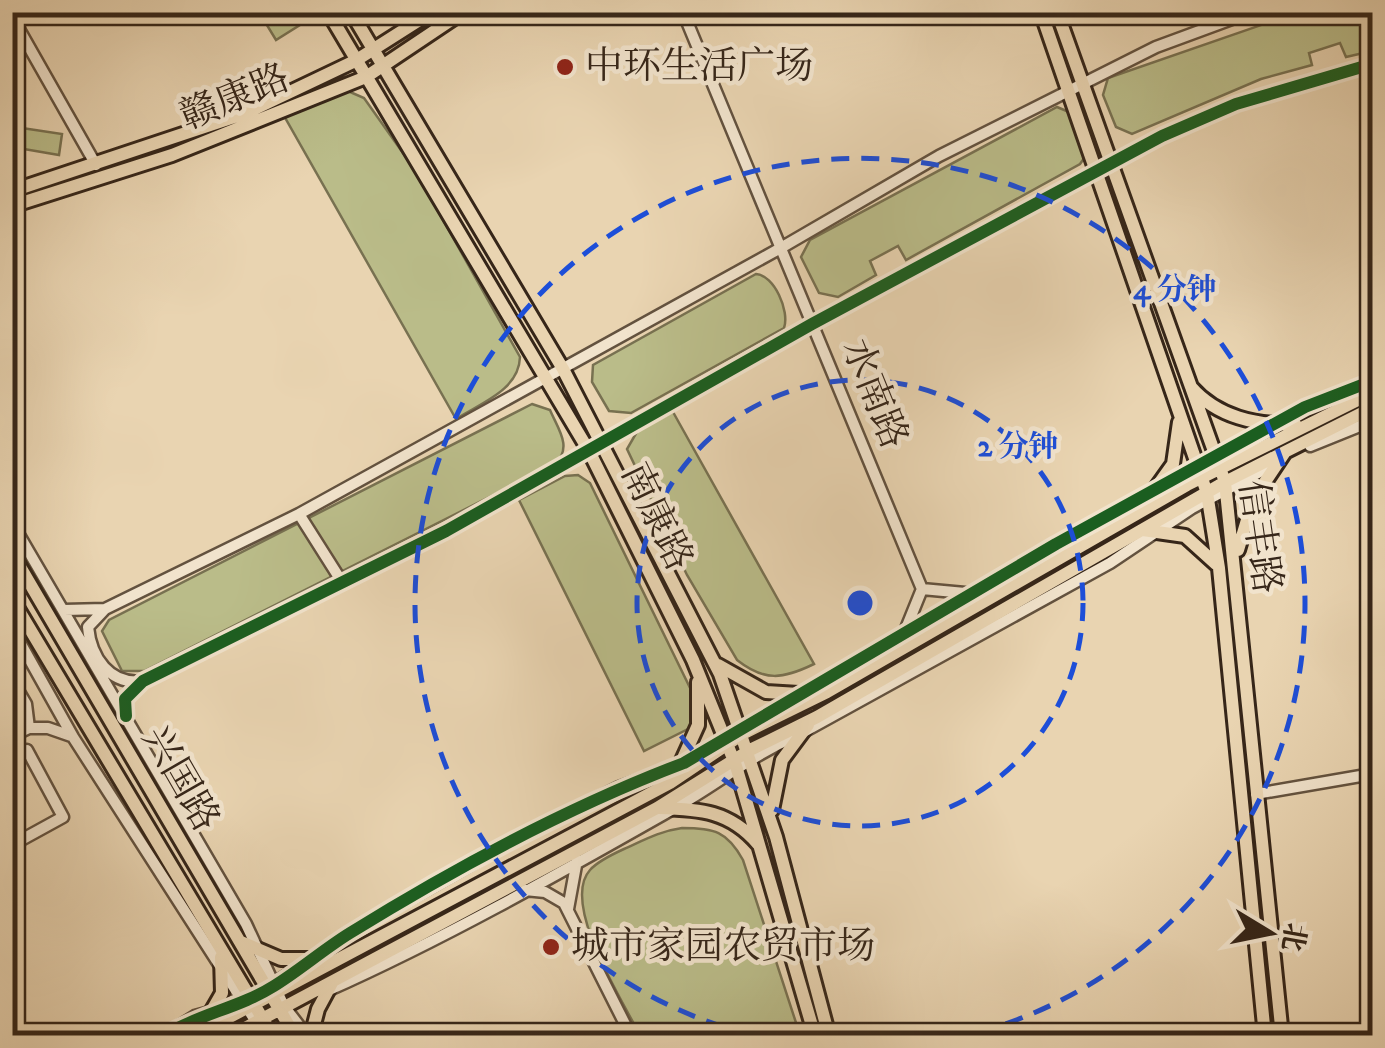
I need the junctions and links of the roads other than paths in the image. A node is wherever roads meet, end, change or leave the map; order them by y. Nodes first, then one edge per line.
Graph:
1 (328, 12) edge
2 (351, 12) edge
3 (432, 12) edge
4 (463, 12) edge
5 (684, 12) edge
6 (1041, 12) edge
7 (1058, 12) edge
8 (1251, 12) edge
9 (12, 17) edge
10 (372, 48) junction
11 (354, 61) junction
12 (1372, 64) edge
13 (381, 65) junction
14 (366, 77) junction
15 (1082, 81) junction
16 (1068, 89) junction
17 (96, 166) junction
18 (1103, 168) junction
19 (12, 190) edge
20 (12, 206) edge
21 (780, 249) junction
22 (812, 324) junction
23 (562, 368) junction
24 (546, 377) junction
25 (1372, 381) edge
26 (1187, 382) junction
27 (1372, 393) edge
28 (1372, 408) edge
29 (1178, 410) junction
30 (1372, 421) edge
31 (1303, 424) junction
32 (1276, 425) junction
33 (602, 443) junction
34 (1292, 445) junction
35 (590, 451) junction
36 (1276, 464) junction
37 (1202, 472) junction
38 (1222, 475) junction
39 (1158, 488) junction
40 (1208, 496) junction
41 (298, 514) junction
42 (1136, 514) junction
43 (12, 523) edge
44 (1159, 530) junction
45 (1140, 531) junction
46 (12, 553) edge
47 (1236, 567) junction
48 (1219, 568) junction
49 (342, 582) junction
50 (922, 589) junction
51 (969, 594) junction
52 (12, 599) edge
53 (105, 609) junction
54 (64, 610) junction
55 (12, 628) edge
56 (905, 632) junction
57 (693, 660) junction
58 (715, 663) junction
59 (12, 680) edge
60 (143, 681) junction
61 (827, 692) junction
62 (796, 696) junction
63 (126, 716) junction
64 (817, 718) junction
65 (28, 728) junction
66 (743, 731) junction
67 (798, 735) junction
68 (12, 736) edge
69 (73, 737) junction
70 (726, 741) junction
71 (751, 753) junction
72 (12, 757) edge
73 (684, 763) junction
74 (735, 763) junction
75 (1372, 774) edge
76 (670, 783) junction
77 (1256, 794) junction
78 (657, 808) junction
79 (676, 808) junction
80 (776, 837) junction
81 (12, 845) edge
82 (763, 852) junction
83 (577, 860) junction
84 (524, 890) junction
85 (568, 910) junction
86 (242, 942) junction
87 (216, 946) junction
88 (258, 951) junction
89 (340, 956) junction
90 (310, 961) junction
91 (224, 971) junction
92 (331, 985) junction
93 (272, 990) junction
94 (249, 1002) junction
95 (283, 1009) junction
96 (214, 1012) junction
97 (262, 1024) edge
98 (163, 1036) edge
99 (194, 1036) edge
100 (230, 1036) edge
101 (242, 1036) edge
102 (273, 1036) edge
103 (296, 1036) edge
104 (309, 1036) edge
105 (630, 1036) edge
106 (815, 1036) edge
107 (829, 1036) edge
108 (1265, 1036) edge
109 (1282, 1036) edge

1 - 11 main road, 南康路
2 - 10 main road, 南康路
3 - 10 main road, 赣康路
4 - 13 main road, 赣康路
5 - 21 street, 水南路
6 - 16 main road, 信丰路
7 - 15 main road, 信丰路
8 - 15 street
9 - 17 street
10 - 11 main road, 赣康路
10 - 13 main road, 南康路
11 - 14 main road, 南康路
11 - 17 main road, 赣康路
12 - 18 street
13 - 14 main road, 赣康路
13 - 23 main road, 南康路
14 - 20 main road, 赣康路
14 - 24 main road, 南康路
15 - 16 street
15 - 18 main road, 信丰路
16 - 18 main road, 信丰路
16 - 21 street
17 - 19 main road, 赣康路
18 - 22 street
18 - 26 main road, 信丰路
18 - 29 main road, 信丰路
21 - 22 street, 水南路
21 - 23 street
22 - 33 street
22 - 50 street, 水南路
23 - 24 street
23 - 33 main road, 南康路
24 - 35 main road, 南康路
24 - 41 street
25 - 32 street
26 - 32 main road
26 - 38 main road, 信丰路
27 - 31 main road
28 - 34 main road
29 - 37 main road, 信丰路
29 - 39 main road
30 - 36 street
31 - 32 main road
31 - 38 main road
32 - 38 street
33 - 35 street
33 - 58 main road, 南康路
34 - 36 main road
34 - 38 main road
35 - 49 street
35 - 57 main road, 南康路
36 - 38 street
36 - 47 main road
37 - 38 main road
37 - 39 street
37 - 40 main road, 信丰路
37 - 42 main road
38 - 40 main road
38 - 47 main road, 信丰路
39 - 42 main road
39 - 51 street
40 - 44 street
40 - 45 main road
40 - 48 main road, 信丰路
41 - 49 street
41 - 53 street
42 - 61 main road
43 - 54 street
44 - 45 main road
44 - 48 main road
44 - 67 street
45 - 64 main road
46 - 86 main road, 兴国路
47 - 77 main road, 信丰路
48 - 108 main road, 信丰路
49 - 60 street
50 - 51 street
50 - 56 street
51 - 56 street
52 - 87 main road, 兴国路
53 - 54 street
53 - 60 street
54 - 63 street
55 - 69 street
56 - 62 street
57 - 70 main road, 南康路
57 - 73 main road
58 - 62 main road
58 - 66 main road, 南康路
59 - 65 street
60 - 63 street
61 - 62 main road
61 - 66 main road
62 - 66 street
63 - 88 street
64 - 67 main road
64 - 71 main road
65 - 68 street
65 - 69 street
66 - 70 main road
66 - 71 main road, 南康路
67 - 71 street
67 - 80 main road
69 - 91 street
70 - 73 street
70 - 74 main road, 南康路
70 - 76 main road
71 - 74 main road
71 - 80 main road, 南康路
72 - 81 street
73 - 76 main road
73 - 90 street
74 - 78 main road
74 - 79 street
74 - 82 main road, 南康路
75 - 77 street
76 - 89 main road
77 - 109 main road, 信丰路
78 - 79 main road
78 - 92 main road
79 - 82 main road
79 - 83 street
80 - 107 main road, 南康路
82 - 106 main road, 南康路
83 - 84 street
83 - 85 street
84 - 85 street
84 - 92 street
85 - 105 street
86 - 88 main road
86 - 93 main road, 兴国路
87 - 91 main road
87 - 94 main road, 兴国路
88 - 90 main road
88 - 93 street
89 - 90 main road
89 - 93 main road
90 - 93 street
91 - 94 street
91 - 96 main road
92 - 95 main road
92 - 104 main road
93 - 94 main road
93 - 95 main road, 兴国路
94 - 96 street
94 - 97 main road, 兴国路
94 - 99 main road
95 - 97 main road
95 - 103 main road, 兴国路
95 - 104 street
96 - 98 street
96 - 99 main road
97 - 100 main road
97 - 101 street
97 - 102 main road, 兴国路

